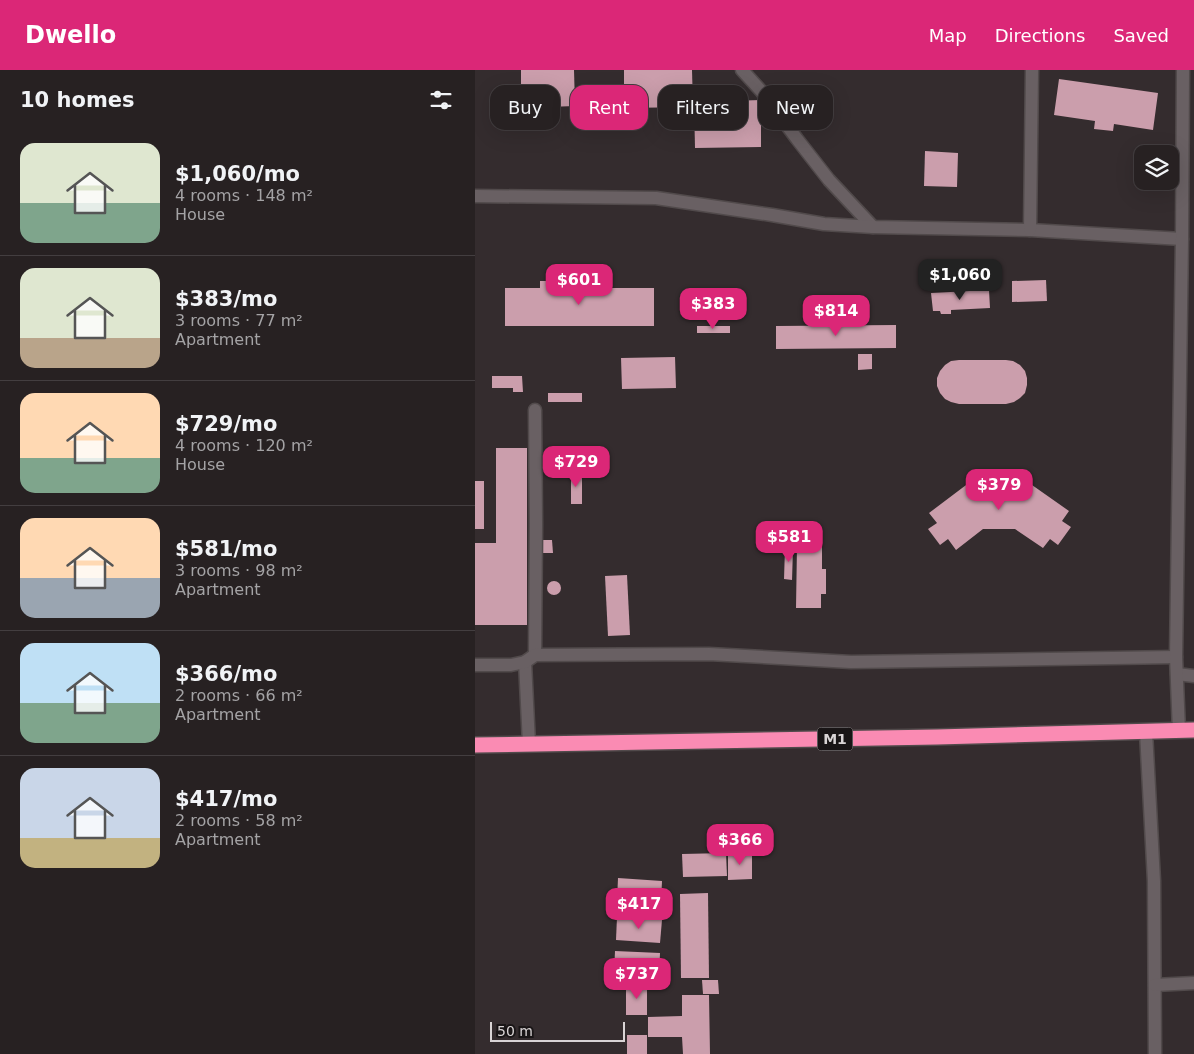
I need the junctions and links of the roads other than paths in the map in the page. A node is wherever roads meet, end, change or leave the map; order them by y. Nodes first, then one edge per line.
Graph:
1 (742, 70) edge
2 (1032, 70) edge
3 (1183, 70) edge
4 (475, 196) edge
5 (873, 227) junction
6 (1030, 230) junction
7 (1182, 239) junction
8 (535, 410) dead end
9 (1176, 656) junction
10 (530, 659) junction
11 (475, 665) edge
12 (1177, 674) junction
13 (1194, 676) edge
14 (1194, 730) edge
15 (1179, 731) junction
16 (1146, 732) junction
17 (529, 744) junction
18 (475, 745) edge
19 (1194, 983) edge
20 (1155, 985) junction
21 (1155, 1054) edge

1 - 5 street
2 - 6 street
3 - 7 street
4 - 5 street
5 - 6 street
6 - 7 street
7 - 9 street
8 - 10 street
9 - 10 street
9 - 12 street
10 - 11 street
10 - 17 street
12 - 13 street
12 - 15 street
14 - 15 highway, M1
15 - 16 highway, M1
16 - 17 highway, M1
16 - 20 street
17 - 18 highway, M1
19 - 20 street
20 - 21 street

